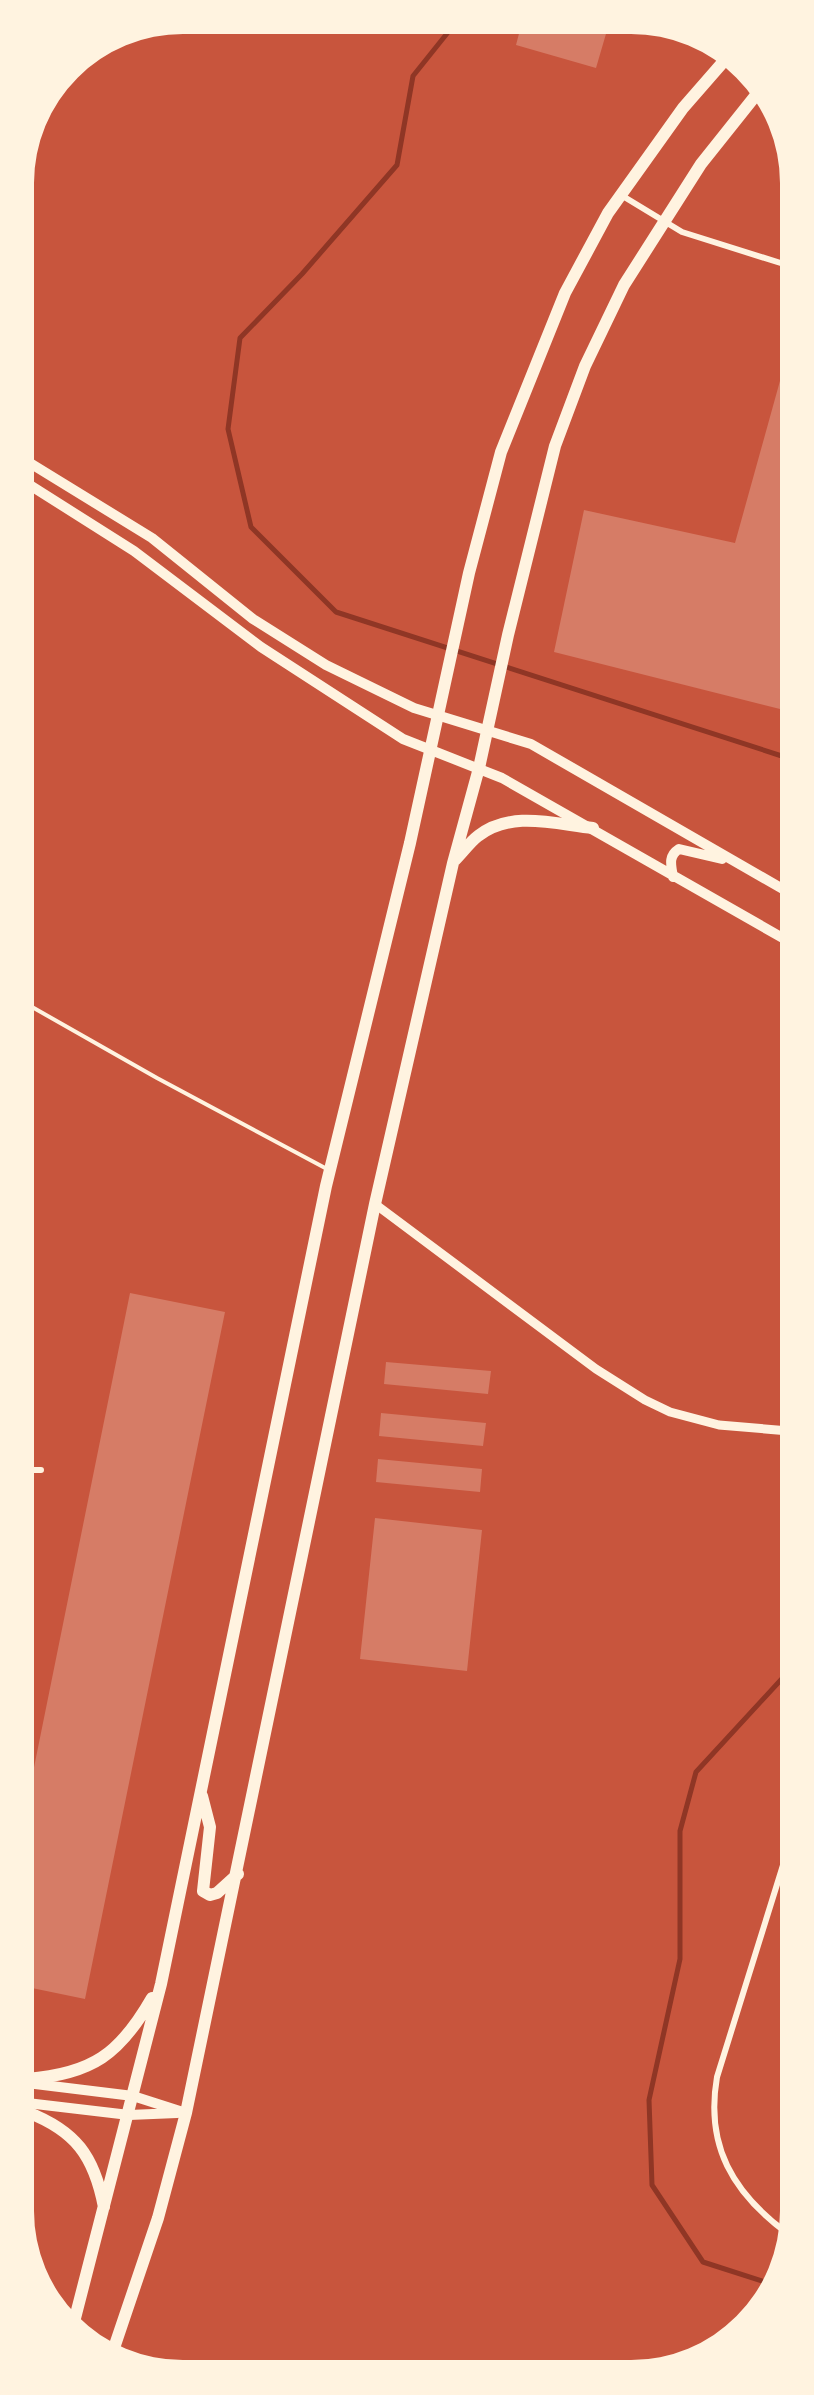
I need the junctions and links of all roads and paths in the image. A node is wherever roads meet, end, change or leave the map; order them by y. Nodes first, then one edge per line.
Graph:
1 (721, 65) edge
2 (753, 99) edge
3 (621, 195) junction
4 (663, 222) junction
5 (780, 263) edge
6 (35, 466) edge
7 (35, 488) edge
8 (437, 715) junction
9 (487, 729) junction
10 (429, 751) junction
11 (479, 768) junction
12 (593, 828) junction
13 (734, 862) junction
14 (453, 863) junction
15 (673, 877) junction
16 (780, 887) edge
17 (780, 936) edge
18 (35, 1008) edge
19 (330, 1171) junction
20 (375, 1204) junction
21 (779, 1430) edge
22 (34, 1470) edge
23 (40, 1470) dead end
24 (201, 1792) junction
25 (238, 1874) junction
26 (779, 1877) edge
27 (160, 1984) junction
28 (34, 2080) edge
29 (34, 2082) edge
30 (133, 2096) junction
31 (34, 2104) edge
32 (186, 2113) junction
33 (34, 2114) edge
34 (129, 2115) junction
35 (778, 2227) edge
36 (100, 2228) junction
37 (76, 2315) edge
38 (115, 2344) edge

1 - 3 main road
2 - 4 main road
3 - 4 street
3 - 8 main road
4 - 5 street
4 - 9 main road
6 - 8 main road
7 - 10 main road
8 - 9 main road
8 - 10 main road
9 - 11 main road
9 - 13 main road
10 - 11 main road
10 - 19 main road
11 - 12 main road
11 - 14 main road
12 - 14 main road
12 - 15 main road
13 - 15 main road
13 - 16 main road
14 - 20 main road
15 - 17 main road
18 - 19 lane
19 - 24 main road
20 - 21 street
20 - 25 main road
22 - 23 street
24 - 25 main road
24 - 27 main road
25 - 32 main road
26 - 35 street
27 - 28 main road
27 - 30 main road
29 - 30 main road
30 - 32 main road
30 - 34 main road
31 - 34 main road
32 - 34 main road
32 - 38 main road
33 - 36 main road
34 - 36 main road
36 - 37 main road

